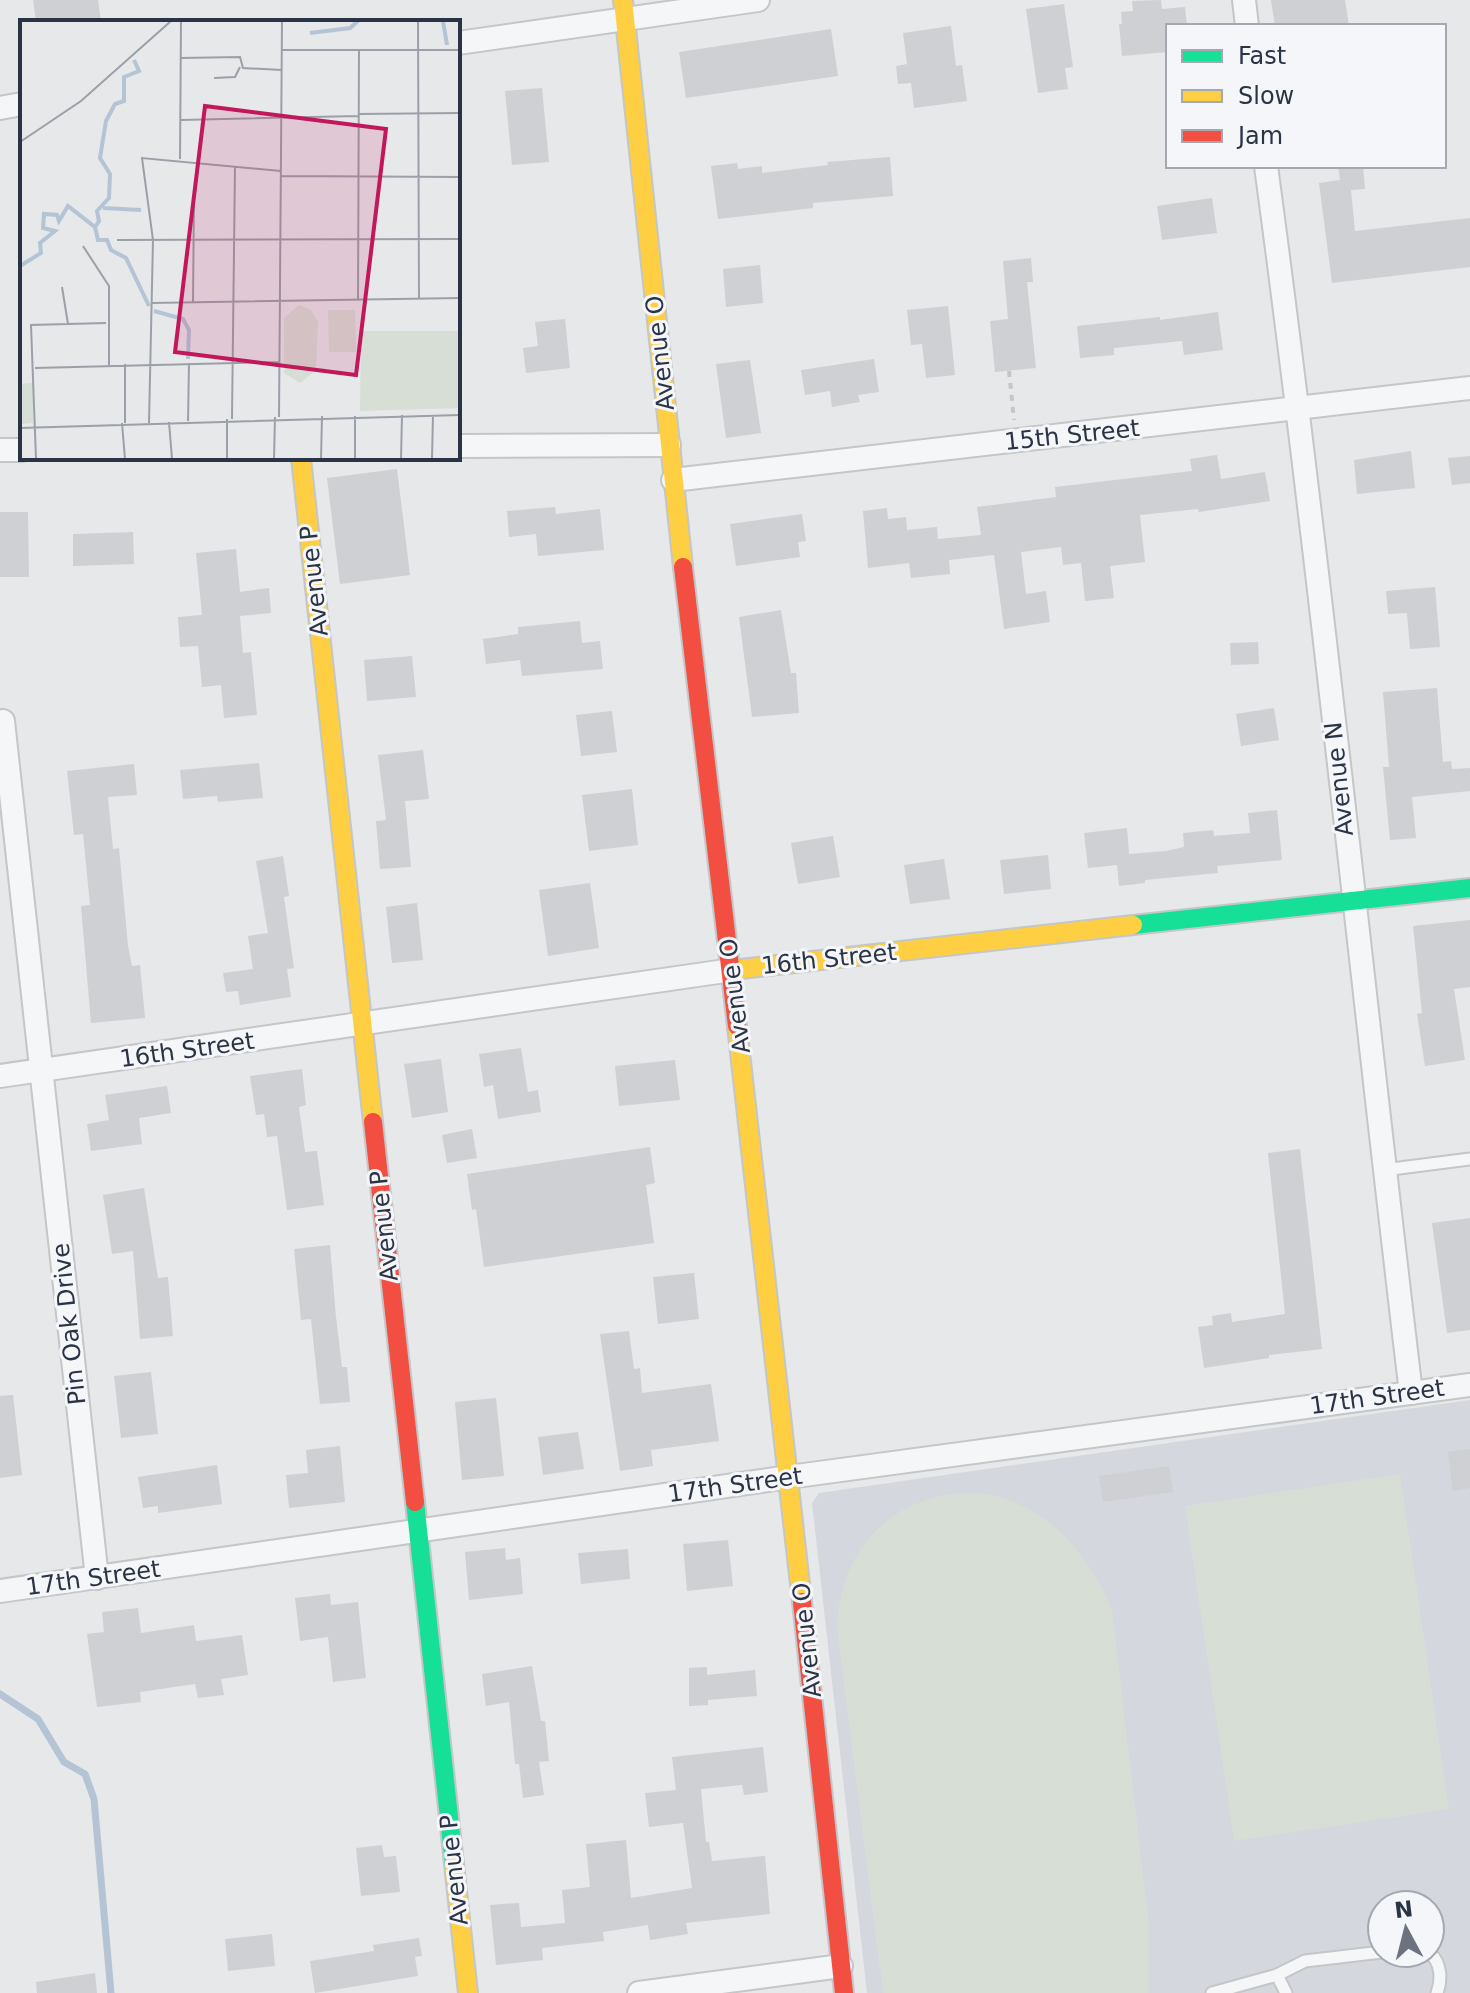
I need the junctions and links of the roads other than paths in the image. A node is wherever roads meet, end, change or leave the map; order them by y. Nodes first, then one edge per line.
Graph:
1 (758, 0) edge
2 (1244, 0) edge
3 (624, 10) edge
4 (1247, 24) edge
5 (460, 43) edge
6 (20, 104) edge
7 (0, 108) edge
8 (1266, 168) edge
9 (1470, 388) edge
10 (1299, 409) junction
11 (669, 445) junction
12 (460, 446) edge
13 (301, 460) edge
14 (673, 480) junction
15 (3, 721) dead end
16 (1470, 888) edge
17 (1353, 901) junction
18 (732, 970) junction
19 (362, 1025) junction
20 (41, 1070) junction
21 (0, 1076) edge
22 (1470, 1159) edge
23 (1384, 1170) junction
24 (1470, 1385) edge
25 (1411, 1393) junction
26 (789, 1477) junction
27 (417, 1530) junction
28 (97, 1578) junction
29 (0, 1591) edge
30 (1366, 1954) edge
31 (841, 1966) junction
32 (1439, 1969) edge
33 (1277, 1975) junction
34 (1244, 1988) edge
35 (468, 1993) edge
36 (639, 1993) edge
37 (844, 1993) edge
38 (1212, 1993) edge
39 (1286, 1993) edge
40 (1437, 1993) edge

1 - 3 street
2 - 4 street
3 - 5 street
3 - 11 street, Avenue O
6 - 7 street
8 - 10 street, Avenue N
9 - 10 street, 15th Street
10 - 14 street, 15th Street
10 - 17 street, Avenue N
11 - 12 street
11 - 14 street, Avenue O
13 - 19 street, Avenue P
14 - 18 street, Avenue O
15 - 20 street, Pin Oak Drive
16 - 17 street, 16th Street
17 - 18 street, 16th Street
17 - 23 street, Avenue N
18 - 19 street, 16th Street
18 - 26 street, Avenue O
19 - 20 street, 16th Street
19 - 27 street, Avenue P
20 - 21 street, 16th Street
20 - 28 street, Pin Oak Drive
22 - 23 lane
23 - 25 street, Avenue N
24 - 25 street, 17th Street
25 - 26 street, 17th Street
26 - 27 street, 17th Street
26 - 31 street, Avenue O
27 - 28 street, 17th Street
27 - 35 street, Avenue P
28 - 29 street, 17th Street
30 - 33 lane
31 - 36 street
31 - 37 street, Avenue O
32 - 40 lane
33 - 34 lane
33 - 39 lane
34 - 38 lane

